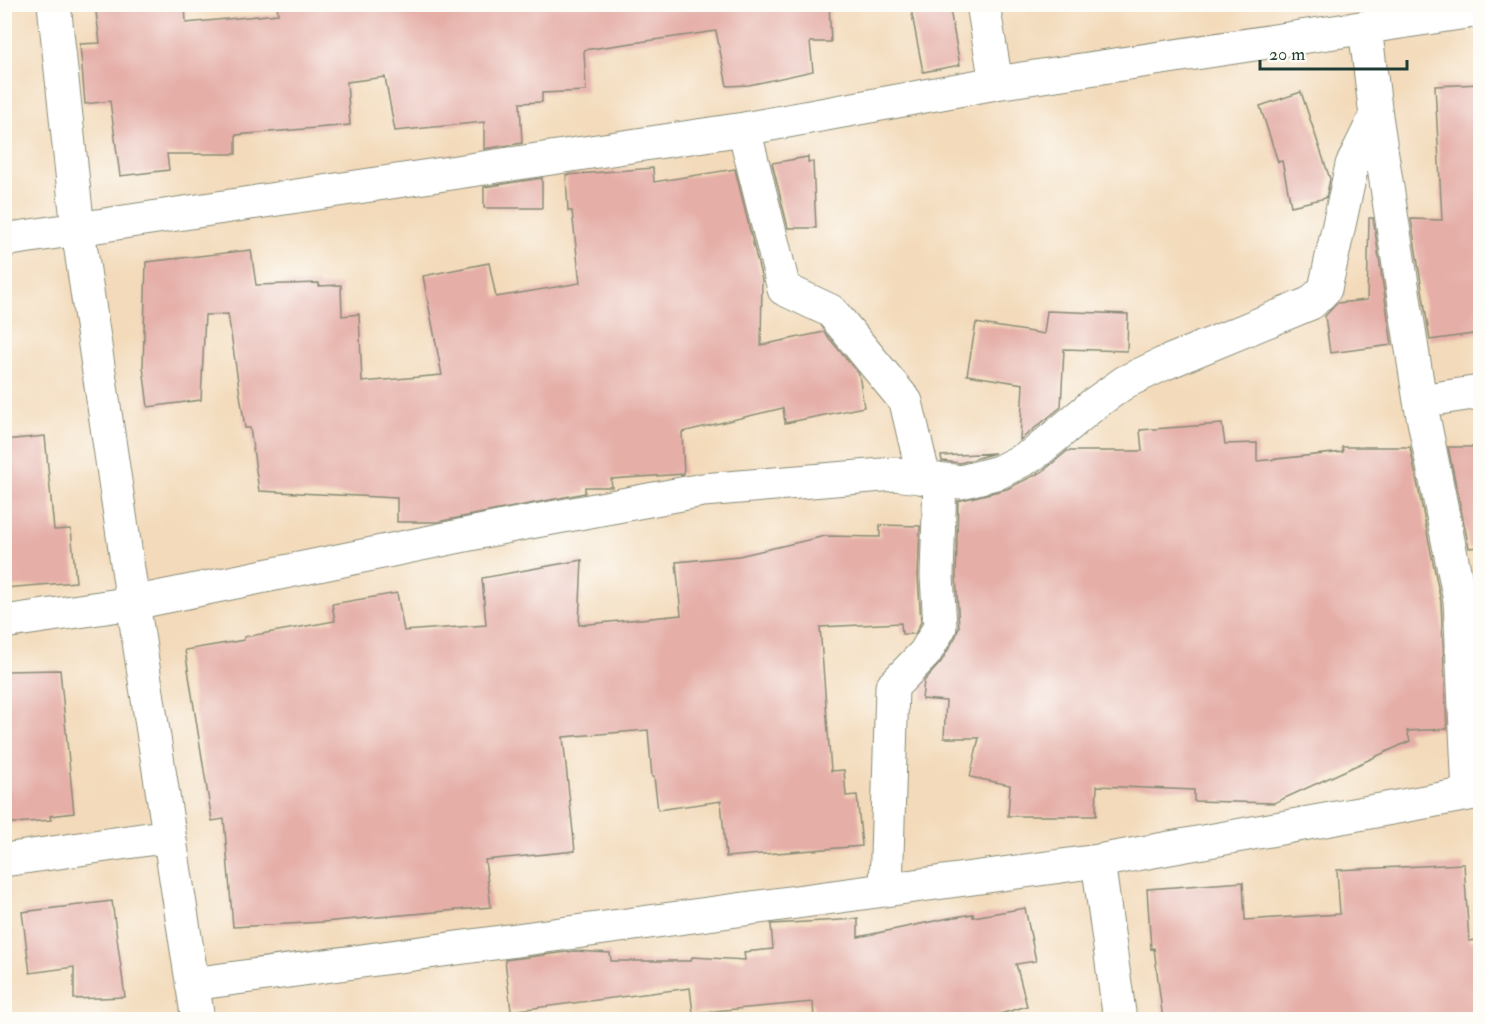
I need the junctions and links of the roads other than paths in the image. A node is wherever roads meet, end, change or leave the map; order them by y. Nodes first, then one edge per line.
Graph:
1 (54, 4) edge
2 (983, 4) edge
3 (1480, 10) edge
4 (1365, 27) junction
5 (996, 82) junction
6 (1376, 116) junction
7 (744, 129) junction
8 (78, 230) junction
9 (4, 240) edge
10 (1480, 392) edge
11 (1420, 401) junction
12 (932, 479) junction
13 (133, 603) junction
14 (4, 622) edge
15 (1475, 793) edge
16 (168, 836) junction
17 (4, 860) edge
18 (1098, 861) junction
19 (886, 890) junction
20 (192, 984) junction
21 (198, 1020) edge
22 (1120, 1020) edge

1 - 8 street
2 - 5 street
3 - 4 street
4 - 5 street
4 - 6 street
5 - 7 street
6 - 11 street
6 - 12 street
7 - 8 street
7 - 12 street
8 - 9 street
8 - 13 street
10 - 11 street
11 - 15 street
12 - 13 street
12 - 19 street
13 - 14 street
13 - 16 street
15 - 18 street
16 - 17 street
16 - 20 street
18 - 19 street
18 - 22 street
19 - 20 street
20 - 21 street

